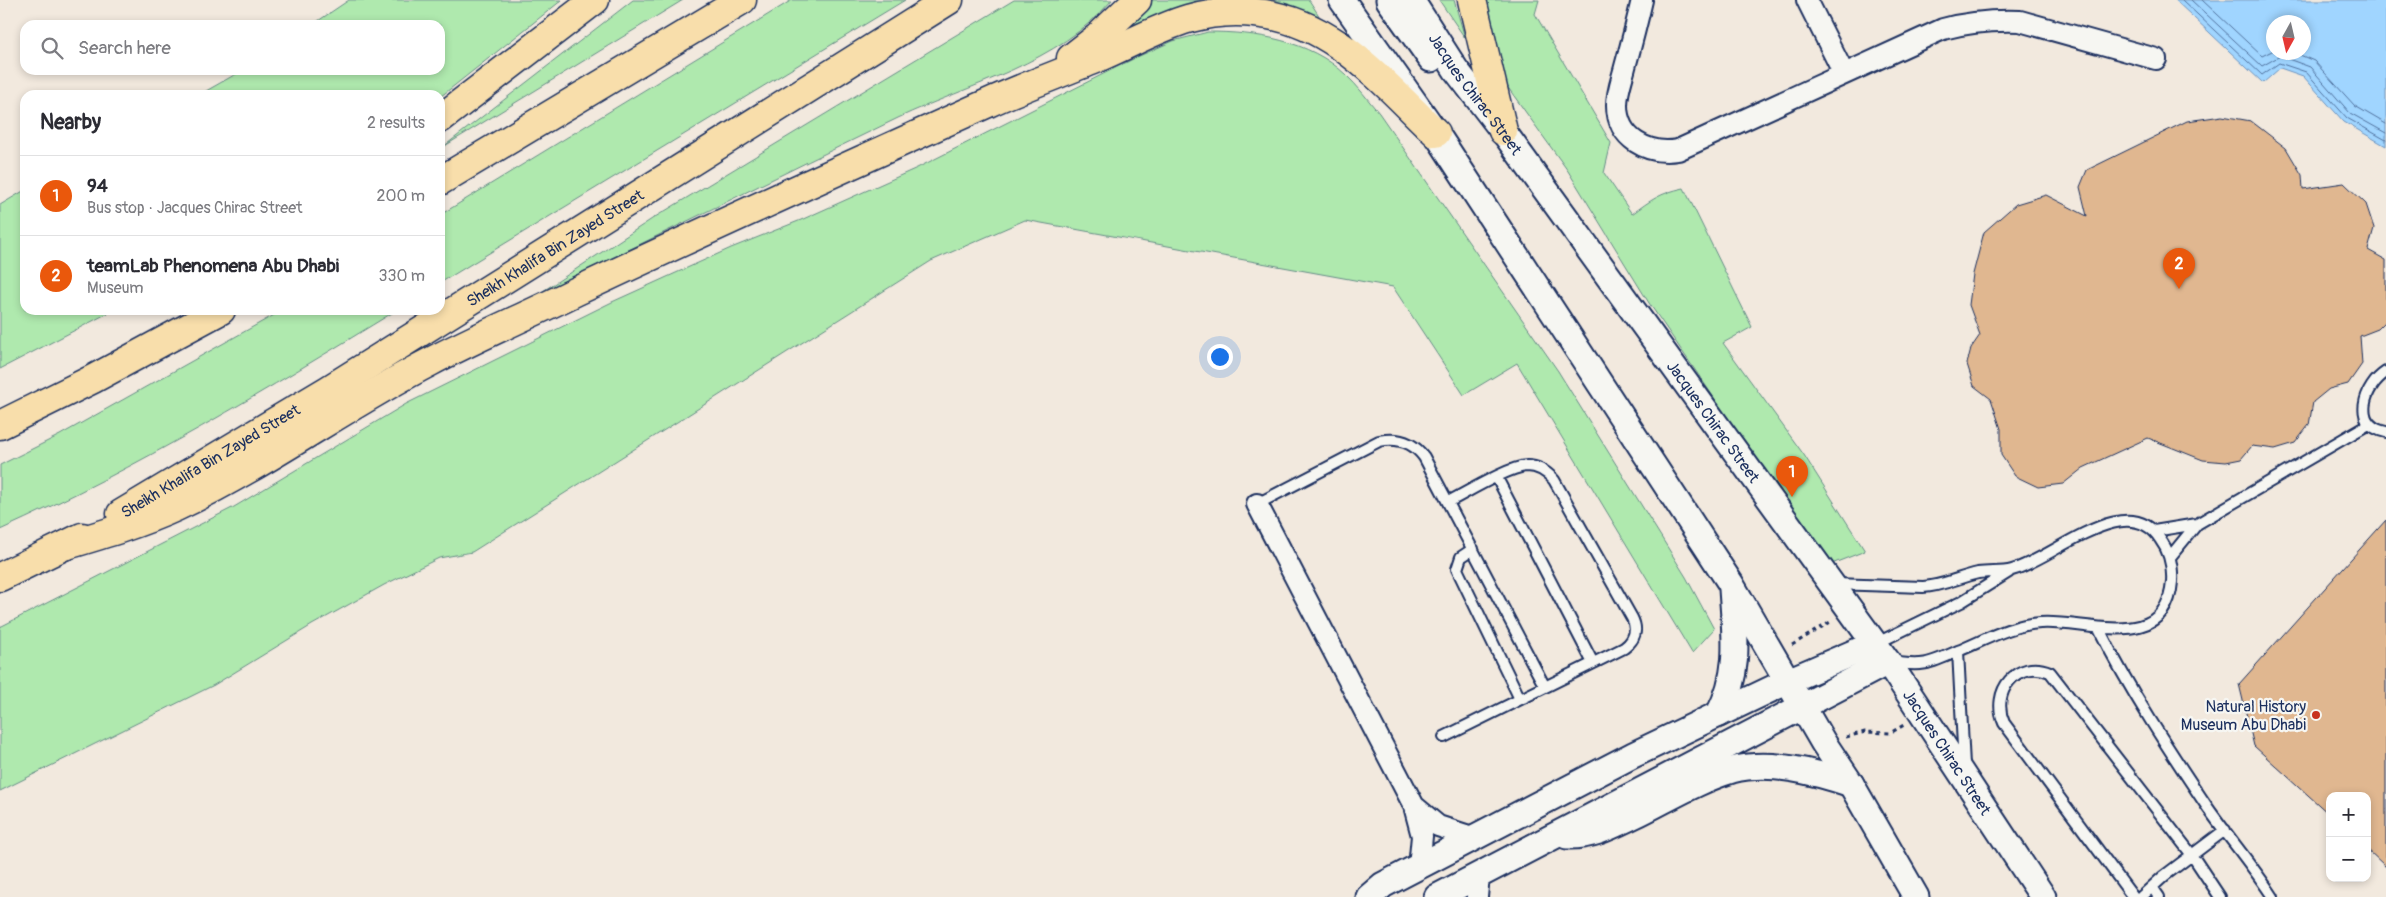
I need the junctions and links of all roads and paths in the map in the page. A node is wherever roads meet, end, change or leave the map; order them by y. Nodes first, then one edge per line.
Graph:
1 (595, 0) edge
2 (742, 0) edge
3 (949, 0) edge
4 (1137, 0) edge
5 (1342, 0) edge
6 (1389, 0) edge
7 (1411, 0) edge
8 (1472, 0) edge
9 (1642, 0) edge
10 (1807, 0) edge
11 (2156, 59) dead end
12 (1456, 70) junction
13 (1844, 74) junction
14 (1044, 78) junction
15 (445, 115) edge
16 (1503, 131) junction
17 (1436, 133) junction
18 (445, 178) edge
19 (212, 315) edge
20 (2386, 372) edge
21 (2369, 424) junction
22 (0, 425) edge
23 (2386, 432) edge
24 (1497, 478) junction
25 (1448, 502) junction
26 (1257, 504) joint
27 (2197, 524) junction
28 (2154, 531) junction
29 (67, 545) junction
30 (1472, 550) junction
31 (2170, 557) junction
32 (2012, 570) junction
33 (0, 577) edge
34 (1731, 584) junction
35 (1830, 584) junction
36 (1850, 611) junction
37 (2099, 629) junction
38 (1792, 645) dead end
39 (1958, 651) junction
40 (1881, 653) junction
41 (1593, 663) junction
42 (1788, 681) junction
43 (1545, 687) junction
44 (1520, 699) junction
45 (1802, 706) junction
46 (1719, 714) junction
47 (1922, 715) junction
48 (1444, 737) dead end
49 (1823, 742) junction
50 (1965, 779) junction
51 (1851, 784) junction
52 (1414, 806) junction
53 (2225, 830) junction
54 (1557, 834) junction
55 (1475, 838) junction
56 (2192, 855) junction
57 (1419, 867) junction
58 (1478, 886) edge
59 (2152, 887) junction
60 (1369, 897) edge
61 (1437, 897) edge
62 (1916, 897) edge
63 (2043, 897) edge
64 (2133, 897) edge
65 (2141, 897) edge
66 (2159, 897) edge
67 (2220, 897) edge
68 (2273, 897) edge

1 - 15 highway
2 - 18 highway
3 - 29 highway, Sheikh Khalifa Bin Zayed Street
4 - 14 highway
5 - 17 street
6 - 12 street
7 - 12 street, Jacques Chirac Street
8 - 16 highway
9 - 13 street
10 - 13 street
11 - 13 street
12 - 16 street, Jacques Chirac Street
14 - 17 highway
14 - 29 highway
16 - 35 street, Jacques Chirac Street
17 - 34 street
19 - 22 highway
20 - 21 lane
21 - 23 lane
21 - 27 lane
24 - 25 lane
24 - 41 lane
24 - 41 lane
25 - 26 lane
25 - 30 lane
26 - 52 street
27 - 28 lane
27 - 31 lane
28 - 31 lane
28 - 32 lane
29 - 33 highway, Sheikh Khalifa Bin Zayed Street
30 - 43 lane
30 - 44 lane
31 - 37 lane
32 - 35 lane
32 - 40 lane
34 - 42 street
34 - 46 street
35 - 36 street, Jacques Chirac Street
36 - 38 path
36 - 40 street, Jacques Chirac Street
37 - 39 lane
37 - 53 lane
39 - 40 lane
39 - 50 lane
40 - 42 street
40 - 45 street
40 - 47 street, Jacques Chirac Street
41 - 43 lane
42 - 45 street
42 - 46 street
43 - 44 lane
44 - 48 lane
45 - 49 street
45 - 54 street
46 - 55 street
47 - 49 path
47 - 50 street, Jacques Chirac Street
49 - 51 street
50 - 63 street, Jacques Chirac Street
51 - 54 street
51 - 62 street
52 - 55 street
52 - 57 street
53 - 56 lane
53 - 68 lane
54 - 58 street
55 - 57 street
56 - 59 lane
56 - 64 lane
56 - 67 lane
57 - 60 street
58 - 61 street
59 - 65 lane
59 - 66 lane

